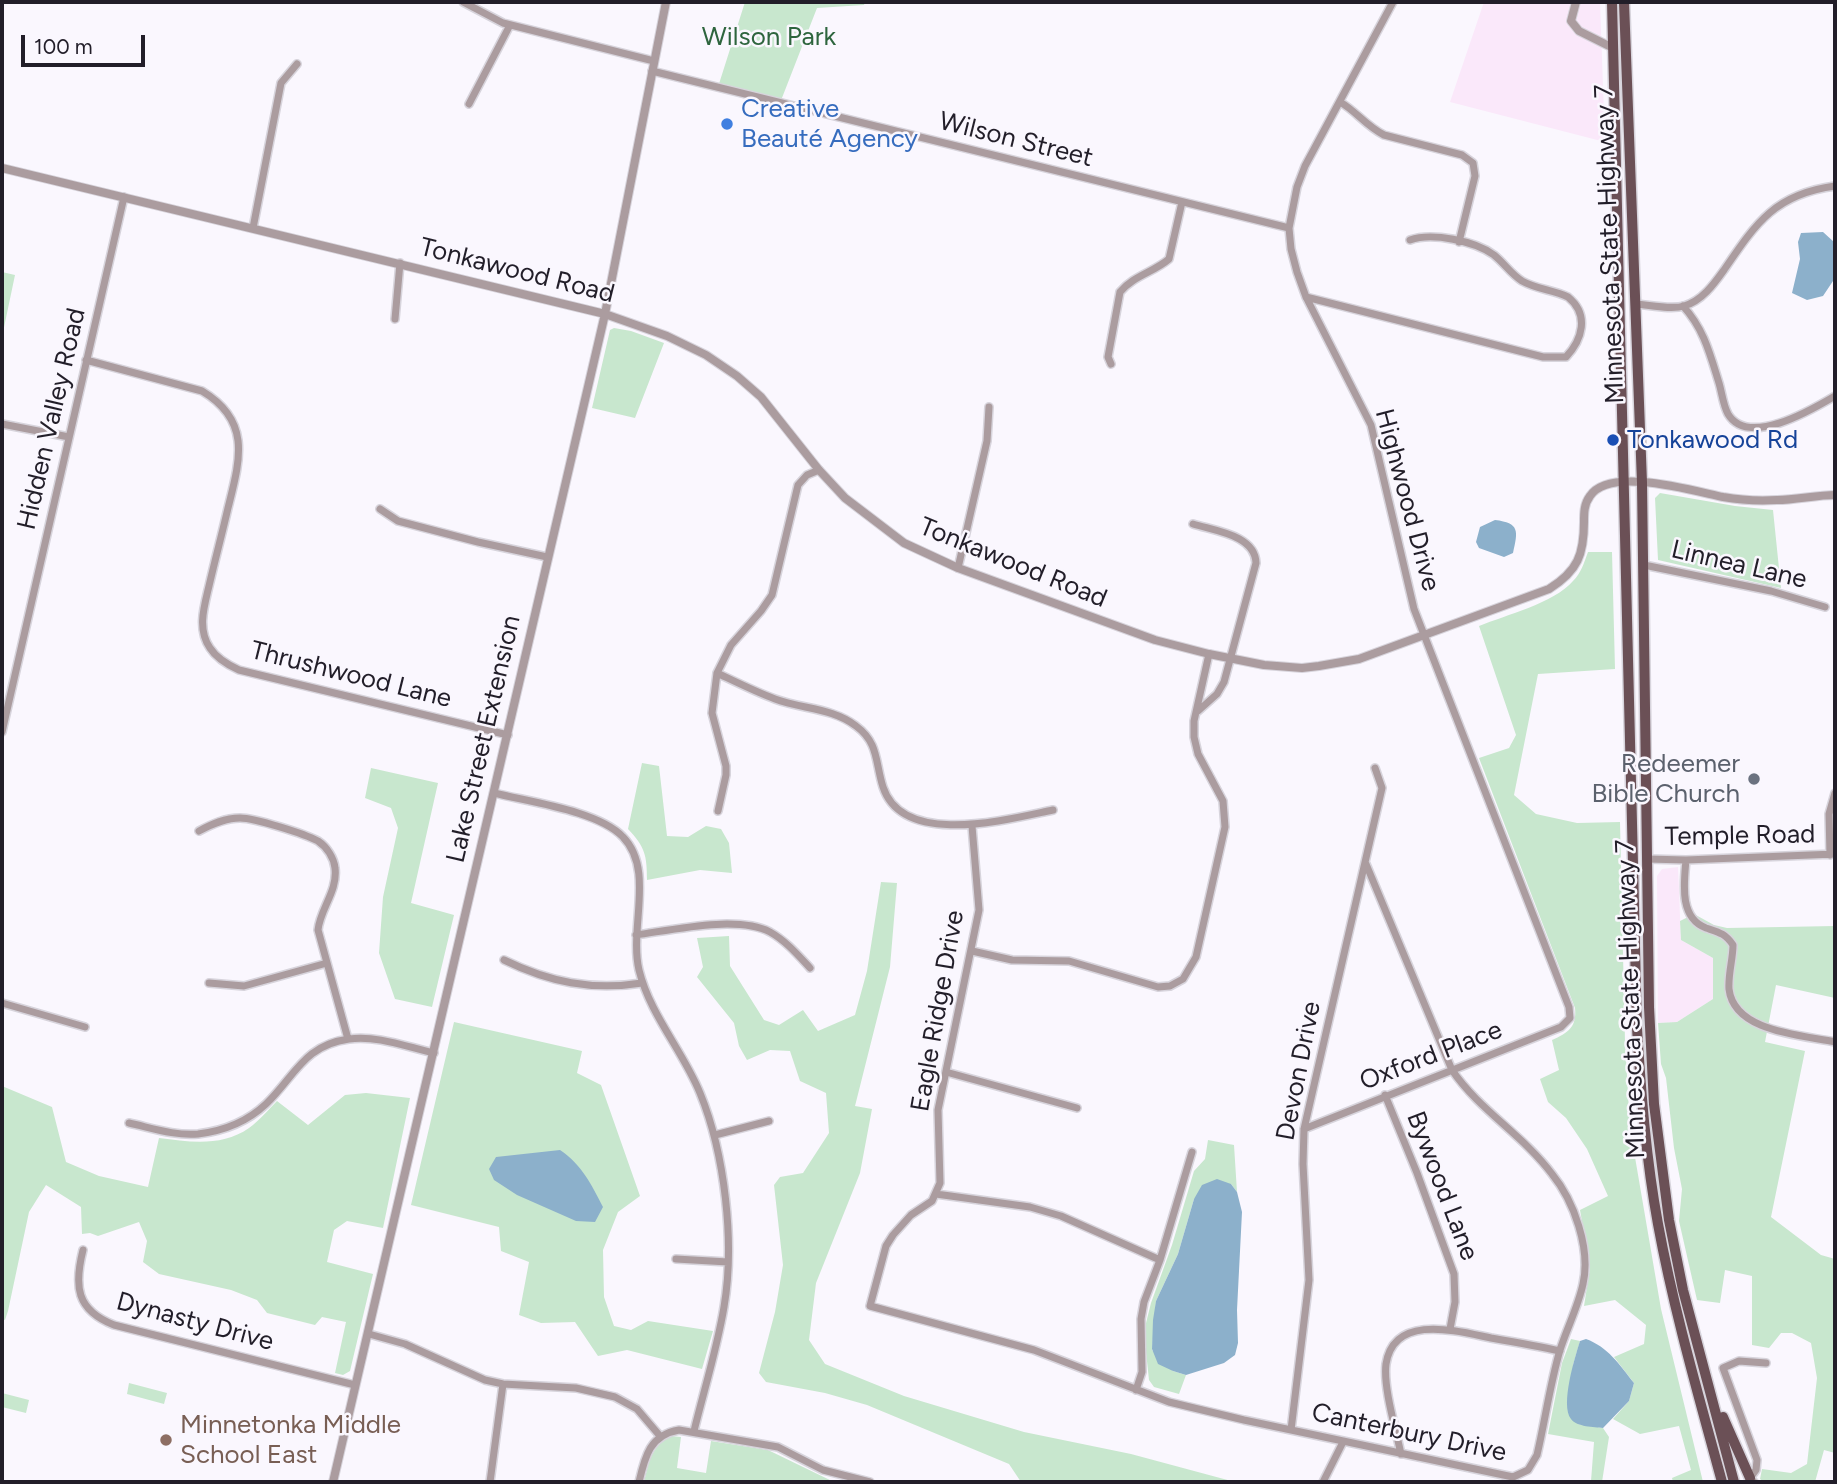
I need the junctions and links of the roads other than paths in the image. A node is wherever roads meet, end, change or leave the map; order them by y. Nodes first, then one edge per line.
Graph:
1 (463, 2) edge
2 (666, 2) edge
3 (1393, 2) edge
4 (1576, 2) edge
5 (1612, 2) edge
6 (1624, 2) edge
7 (510, 25) junction
8 (1613, 48) junction
9 (654, 61) junction
10 (297, 64) dead end
11 (652, 71) junction
12 (1340, 102) junction
13 (469, 104) dead end
14 (2, 168) edge
15 (1835, 186) edge
16 (124, 197) junction
17 (1182, 202) junction
18 (253, 228) junction
19 (1289, 228) junction
20 (1410, 240) dead end
21 (1459, 242) junction
22 (400, 263) junction
23 (1306, 297) junction
24 (1636, 304) junction
25 (1683, 306) junction
26 (605, 314) junction
27 (395, 319) dead end
28 (86, 360) junction
29 (1111, 364) dead end
30 (1835, 396) edge
31 (989, 407) dead end
32 (2, 424) edge
33 (69, 437) junction
34 (819, 470) junction
35 (1642, 482) junction
36 (1623, 483) junction
37 (1835, 495) edge
38 (380, 509) dead end
39 (1193, 524) dead end
40 (547, 557) junction
41 (1644, 565) junction
42 (958, 568) junction
43 (1825, 607) dead end
44 (1424, 635) junction
45 (1209, 654) junction
46 (1231, 659) junction
47 (717, 673) junction
48 (1197, 711) junction
49 (2, 732) edge
50 (508, 735) junction
51 (1375, 768) dead end
52 (494, 793) junction
53 (1835, 793) edge
54 (1053, 810) dead end
55 (718, 811) dead end
56 (972, 826) junction
57 (199, 831) dead end
58 (1833, 854) edge
59 (1647, 859) junction
60 (1686, 860) junction
61 (1366, 864) junction
62 (636, 935) junction
63 (972, 951) junction
64 (503, 960) dead end
65 (327, 963) junction
66 (810, 968) dead end
67 (209, 983) dead end
68 (642, 983) junction
69 (2, 1003) edge
70 (1570, 1018) joint
71 (85, 1027) dead end
72 (348, 1039) junction
73 (1835, 1042) edge
74 (434, 1053) junction
75 (1452, 1070) junction
76 (946, 1072) junction
77 (1385, 1095) junction
78 (1077, 1108) dead end
79 (769, 1121) dead end
80 (129, 1124) dead end
81 (1304, 1129) junction
82 (715, 1135) junction
83 (1192, 1152) dead end
84 (936, 1194) junction
85 (83, 1250) dead end
86 (676, 1259) dead end
87 (1160, 1259) junction
88 (728, 1262) junction
89 (1450, 1329) junction
90 (369, 1334) junction
91 (1560, 1351) junction
92 (1766, 1363) dead end
93 (503, 1384) junction
94 (355, 1385) junction
95 (1709, 1386) junction
96 (1136, 1390) junction
97 (1291, 1430) junction
98 (694, 1431) junction
99 (660, 1436) junction
100 (1343, 1441) junction
101 (1401, 1454) junction
102 (1752, 1480) edge
103 (333, 1482) edge
104 (490, 1482) edge
105 (639, 1482) edge
106 (870, 1482) edge
107 (1323, 1482) edge
108 (1722, 1482) edge
109 (1734, 1482) edge

1 - 7 street
2 - 9 street, Lake Street Extension
3 - 12 street, Highwood Drive
4 - 8 street
5 - 8 main road, Minnesota State Highway 7
6 - 24 main road, Minnesota State Highway 7
7 - 9 street
7 - 13 street
8 - 36 main road, Minnesota State Highway 7
9 - 11 street, Lake Street Extension
10 - 18 street
11 - 17 street, Wilson Street
11 - 26 street, Lake Street Extension
12 - 19 street, Highwood Drive
12 - 21 street
14 - 16 street, Tonkawood Road
15 - 25 street
16 - 18 street, Tonkawood Road
16 - 28 street, Hidden Valley Road
17 - 19 street, Wilson Street
17 - 29 street
18 - 22 street, Tonkawood Road
19 - 23 street, Highwood Drive
20 - 21 street
21 - 23 street
22 - 26 street, Tonkawood Road
22 - 27 street
23 - 44 street, Highwood Drive
24 - 25 street
24 - 35 main road, Minnesota State Highway 7
25 - 30 street
26 - 34 street, Tonkawood Road
26 - 40 street, Lake Street Extension
28 - 33 street, Hidden Valley Road
28 - 50 street, Thrushwood Lane
31 - 42 street
32 - 33 street
33 - 49 street, Hidden Valley Road
34 - 42 street, Tonkawood Road
34 - 47 street
35 - 36 street, Tonkawood Road
35 - 37 street, Tonkawood Road
35 - 41 main road, Minnesota State Highway 7
36 - 44 street, Tonkawood Road
36 - 108 main road, Minnesota State Highway 7
38 - 40 street
39 - 46 street
40 - 50 street, Lake Street Extension
41 - 43 street, Linnea Lane
41 - 59 main road, Minnesota State Highway 7
42 - 45 street, Tonkawood Road
44 - 46 street, Tonkawood Road
44 - 70 street, Highwood Drive
45 - 46 street, Tonkawood Road
45 - 48 street
46 - 48 street
47 - 55 street
47 - 56 street
48 - 63 street
50 - 52 street, Lake Street Extension
51 - 61 street, Devon Drive
52 - 62 street
52 - 74 street, Lake Street Extension
53 - 58 street
54 - 56 street
56 - 63 street, Eagle Ridge Drive
57 - 65 street
58 - 60 street, Temple Road
59 - 60 street, Temple Road
59 - 95 main road, Minnesota State Highway 7
60 - 73 street
61 - 75 street, Canterbury Drive
61 - 81 street, Devon Drive
62 - 66 street
62 - 68 street
63 - 76 street, Eagle Ridge Drive
64 - 68 street
65 - 67 street
65 - 72 street
68 - 82 street
69 - 71 street
70 - 75 street, Oxford Place
72 - 74 street
72 - 80 street
74 - 90 street, Lake Street Extension
75 - 77 street, Oxford Place
75 - 91 street, Canterbury Drive
76 - 78 street
76 - 84 street, Eagle Ridge Drive
77 - 81 street, Oxford Place
77 - 89 street, Bywood Lane
79 - 82 street
81 - 97 street, Devon Drive
82 - 88 street
83 - 87 street
84 - 87 street
84 - 96 street, Canterbury Drive
85 - 94 street, Dynasty Drive
86 - 88 street
87 - 96 street
88 - 98 street
89 - 91 street
89 - 101 street
90 - 93 street
90 - 94 street, Lake Street Extension
91 - 101 street, Canterbury Drive
92 - 102 street
93 - 99 street
93 - 104 street
94 - 103 street, Lake Street Extension
95 - 102 main road
95 - 109 main road, Minnesota State Highway 7
96 - 97 street, Canterbury Drive
97 - 100 street, Canterbury Drive
98 - 99 street
98 - 106 street
99 - 105 street
100 - 101 street, Canterbury Drive
100 - 107 street

